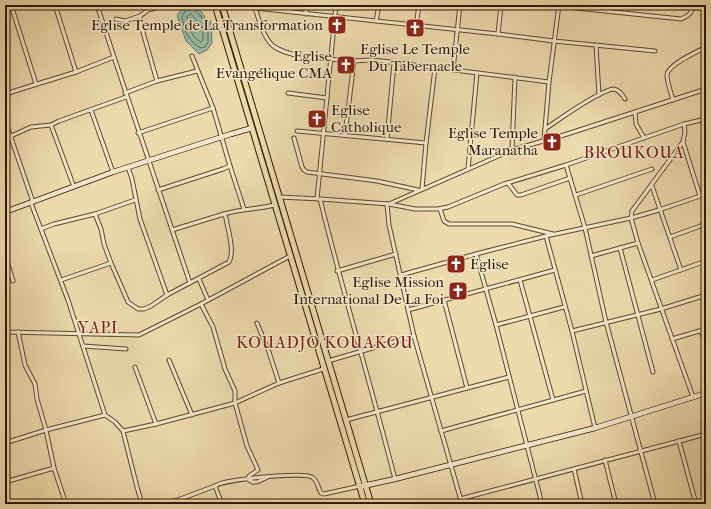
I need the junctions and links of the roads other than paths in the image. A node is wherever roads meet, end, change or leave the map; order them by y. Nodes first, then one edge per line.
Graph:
1 (11, 5) edge
2 (55, 5) edge
3 (97, 5) edge
4 (166, 5) edge
5 (215, 5) edge
6 (222, 5) edge
7 (306, 5) edge
8 (336, 5) edge
9 (378, 5) edge
10 (419, 5) edge
11 (460, 5) edge
12 (501, 5) edge
13 (548, 5) edge
14 (693, 5) edge
15 (558, 6) edge
16 (255, 7) edge
17 (586, 7) edge
18 (306, 14) junction
19 (140, 16) junction
20 (335, 17) junction
21 (116, 19) dead end
22 (376, 22) junction
23 (416, 26) junction
24 (457, 30) junction
25 (498, 34) junction
26 (554, 41) junction
27 (596, 45) junction
28 (706, 47) edge
29 (655, 51) dead end
30 (192, 56) dead end
31 (114, 58) junction
32 (331, 59) junction
33 (354, 61) junction
34 (394, 63) junction
35 (435, 68) junction
36 (453, 70) junction
37 (198, 71) junction
38 (76, 72) junction
39 (477, 73) junction
40 (515, 77) junction
41 (157, 81) junction
42 (549, 82) junction
43 (36, 84) junction
44 (706, 89) edge
45 (125, 93) junction
46 (5, 94) edge
47 (288, 94) dead end
48 (598, 95) junction
49 (126, 97) junction
50 (327, 98) junction
51 (625, 98) dead end
52 (673, 100) junction
53 (213, 108) junction
54 (91, 110) junction
55 (635, 112) junction
56 (706, 119) edge
57 (5, 120) edge
58 (684, 124) junction
59 (51, 125) junction
60 (252, 128) junction
61 (545, 130) junction
62 (297, 131) dead end
63 (138, 133) junction
64 (322, 134) junction
65 (345, 135) junction
66 (10, 136) junction
67 (222, 136) junction
68 (294, 138) dead end
69 (644, 138) junction
70 (387, 139) junction
71 (544, 140) junction
72 (683, 142) junction
73 (426, 143) junction
74 (512, 150) junction
75 (148, 161) junction
76 (566, 165) junction
77 (230, 166) junction
78 (128, 168) junction
79 (468, 169) junction
80 (652, 169) dead end
81 (113, 172) junction
82 (320, 174) junction
83 (570, 178) junction
84 (508, 183) junction
85 (652, 186) junction
86 (74, 187) junction
87 (420, 189) junction
88 (158, 190) junction
89 (706, 194) edge
90 (576, 195) junction
91 (700, 196) junction
92 (280, 198) junction
93 (318, 199) junction
94 (135, 200) junction
95 (32, 202) junction
96 (388, 204) junction
97 (274, 205) junction
98 (244, 209) junction
99 (440, 209) junction
100 (659, 210) junction
101 (5, 212) edge
102 (95, 214) junction
103 (224, 214) junction
104 (631, 218) junction
105 (706, 224) edge
106 (585, 228) junction
107 (41, 229) junction
108 (172, 230) junction
109 (555, 234) junction
110 (546, 236) junction
111 (670, 237) junction
112 (638, 243) junction
113 (620, 248) junction
114 (5, 254) edge
115 (396, 254) junction
116 (476, 254) junction
117 (290, 256) junction
118 (591, 256) junction
119 (706, 261) edge
120 (111, 263) junction
121 (555, 270) junction
122 (681, 270) junction
123 (337, 271) junction
124 (401, 276) junction
125 (199, 279) junction
126 (61, 280) junction
127 (520, 280) junction
128 (652, 280) junction
129 (13, 281) dead end
130 (190, 283) junction
131 (487, 289) junction
132 (167, 295) junction
133 (706, 295) edge
134 (208, 300) junction
135 (444, 300) junction
136 (201, 304) junction
137 (564, 307) junction
138 (661, 309) junction
139 (408, 310) junction
140 (639, 315) junction
141 (530, 316) junction
142 (606, 322) junction
143 (257, 323) dead end
144 (496, 325) junction
145 (706, 329) edge
146 (701, 330) junction
147 (5, 332) edge
148 (18, 332) junction
149 (572, 332) junction
150 (78, 333) junction
151 (414, 336) junction
152 (672, 340) junction
153 (83, 346) junction
154 (706, 346) edge
155 (126, 349) dead end
156 (361, 350) junction
157 (169, 360) dead end
158 (328, 361) junction
159 (135, 367) dead end
160 (323, 369) junction
161 (653, 372) dead end
162 (509, 377) junction
163 (279, 383) junction
164 (467, 388) junction
165 (586, 391) junction
166 (706, 393) edge
167 (432, 396) junction
168 (693, 398) junction
169 (553, 400) junction
170 (235, 403) junction
171 (518, 410) junction
172 (378, 411) junction
173 (104, 415) junction
174 (192, 415) junction
175 (632, 417) junction
176 (346, 420) junction
177 (156, 424) junction
178 (595, 428) junction
179 (46, 430) junction
180 (123, 431) junction
181 (442, 431) junction
182 (706, 434) edge
183 (679, 441) junction
184 (5, 443) edge
185 (527, 444) junction
186 (640, 451) junction
187 (605, 460) junction
188 (450, 464) junction
189 (54, 468) junction
190 (574, 469) junction
191 (248, 478) junction
192 (395, 479) junction
193 (536, 479) junction
194 (5, 482) edge
195 (215, 486) junction
196 (360, 486) junction
197 (366, 486) junction
198 (460, 499) junction
199 (66, 504) edge
200 (142, 504) edge
201 (165, 504) edge
202 (222, 504) edge
203 (365, 504) edge
204 (371, 504) edge
205 (462, 504) edge
206 (542, 504) edge
207 (582, 504) edge
208 (616, 504) edge
209 (655, 504) edge
210 (696, 504) edge

1 - 43 street
2 - 38 street
3 - 31 street
4 - 19 street
5 - 60 main road
6 - 92 main road
7 - 18 street
8 - 20 street
9 - 22 street
10 - 23 street
11 - 24 street
12 - 25 street
13 - 15 street
14 - 17 street
15 - 17 street
15 - 26 street
16 - 18 street
16 - 32 street
18 - 20 street
19 - 21 street
19 - 41 street
20 - 22 street
20 - 32 street
22 - 23 street
23 - 24 street
24 - 25 street
24 - 36 street
25 - 26 street
26 - 27 street
26 - 42 street
27 - 29 street
27 - 48 street
28 - 52 street
30 - 37 street
31 - 38 street
31 - 45 street
32 - 33 street
32 - 50 street
33 - 34 street
33 - 65 street
34 - 35 street
34 - 70 street
35 - 36 street
35 - 73 street
36 - 39 street
37 - 41 street
37 - 53 street
38 - 43 street
39 - 40 street
39 - 79 street
40 - 42 street
40 - 74 street
41 - 45 street
42 - 61 street
43 - 46 street
44 - 52 street
45 - 49 street
47 - 50 street
48 - 51 street
48 - 61 street
49 - 54 street
49 - 63 street
50 - 64 street
52 - 55 street
53 - 63 street
53 - 67 street
54 - 59 street
54 - 81 street
55 - 69 street
55 - 71 street
56 - 58 street
57 - 66 street
58 - 69 street
58 - 72 street
59 - 66 street
59 - 86 street
60 - 67 street
60 - 97 main road
61 - 71 street
62 - 64 street
63 - 75 street
64 - 65 street
64 - 82 street
65 - 70 street
66 - 95 street
67 - 75 street
67 - 77 street
68 - 82 street
69 - 76 street
70 - 73 street
71 - 74 street
72 - 85 street
72 - 91 street
73 - 87 street
74 - 79 street
75 - 78 street
75 - 88 street
76 - 83 street
76 - 84 street
77 - 88 street
77 - 98 street
78 - 81 street
78 - 94 street
79 - 87 street
80 - 90 street
81 - 86 street
82 - 87 street
82 - 93 street
83 - 84 street
83 - 90 street
84 - 99 street
85 - 100 street
85 - 104 street
86 - 95 street
87 - 96 street
88 - 108 street
89 - 91 street
90 - 106 street
91 - 100 street
92 - 93 street
92 - 158 main road
93 - 96 street
93 - 123 street
94 - 102 street
94 - 132 street
95 - 101 street
95 - 107 street
96 - 99 street
96 - 115 street
97 - 98 street
97 - 117 main road
98 - 103 street
99 - 109 street
100 - 104 street
100 - 111 street
102 - 107 street
102 - 120 street
103 - 108 street
103 - 125 street
104 - 106 street
104 - 112 street
105 - 111 street
106 - 109 street
106 - 118 street
107 - 126 street
108 - 130 street
109 - 110 street
110 - 116 street
110 - 121 street
111 - 122 street
112 - 113 street
112 - 128 street
113 - 118 street
113 - 140 street
114 - 129 street
115 - 123 street
115 - 124 street
116 - 124 street
116 - 131 street
117 - 134 street
117 - 160 main road
118 - 142 street
119 - 122 street
120 - 126 street
120 - 132 street
121 - 127 street
121 - 137 street
122 - 128 street
123 - 156 street
124 - 139 street
125 - 130 street
125 - 134 street
126 - 150 street
127 - 131 street
127 - 141 street
128 - 138 street
130 - 132 street
131 - 135 street
131 - 144 street
133 - 138 street
134 - 136 street
135 - 139 street
135 - 164 street
136 - 150 street
136 - 170 street
137 - 141 street
137 - 149 street
138 - 140 street
138 - 152 street
139 - 151 street
140 - 142 street
140 - 161 street
141 - 144 street
141 - 169 street
142 - 149 street
142 - 175 street
143 - 163 street
144 - 162 street
145 - 146 street
146 - 152 street
146 - 154 street
147 - 148 street
148 - 150 street
148 - 179 street
149 - 165 street
150 - 153 street
151 - 156 street
151 - 167 street
152 - 168 street
153 - 155 street
153 - 173 street
156 - 158 street
156 - 172 street
157 - 174 street
158 - 176 main road
159 - 177 street
160 - 163 street
160 - 196 main road
162 - 164 street
162 - 171 street
163 - 170 street
164 - 167 street
165 - 169 street
165 - 178 street
166 - 168 street
167 - 172 street
167 - 181 street
168 - 175 street
169 - 171 street
170 - 174 street
170 - 191 street
171 - 181 street
171 - 185 street
172 - 176 street
172 - 192 street
173 - 179 street
173 - 180 street
174 - 177 street
175 - 178 street
175 - 186 street
176 - 197 main road
177 - 180 street
178 - 185 street
179 - 184 street
179 - 189 street
180 - 200 street
181 - 188 street
182 - 183 street
183 - 186 street
183 - 210 street
185 - 188 street
185 - 193 street
186 - 187 street
186 - 209 street
187 - 190 street
187 - 208 street
188 - 192 street
188 - 198 street
189 - 194 street
189 - 199 street
190 - 193 street
190 - 207 street
191 - 195 street
191 - 196 street
192 - 197 street
193 - 198 street
193 - 206 street
195 - 201 street
195 - 202 street
196 - 197 street
196 - 203 main road
197 - 204 main road
198 - 205 street

